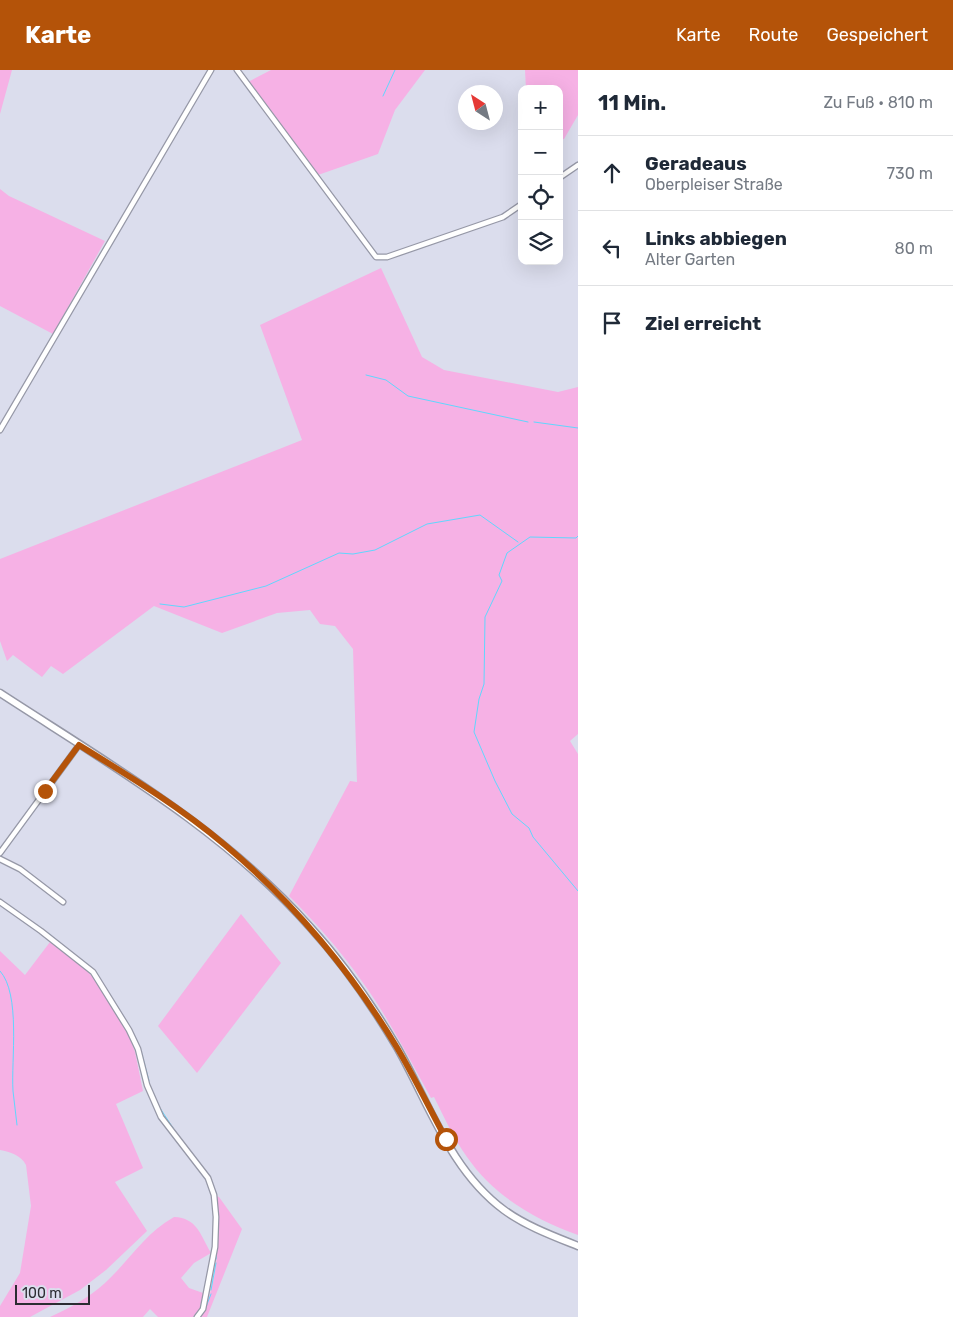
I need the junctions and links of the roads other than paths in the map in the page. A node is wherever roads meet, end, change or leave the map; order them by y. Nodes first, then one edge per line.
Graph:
1 (211, 70) edge
2 (237, 70) edge
3 (578, 165) edge
4 (563, 175) edge
5 (518, 207) edge
6 (0, 430) edge
7 (0, 693) edge
8 (79, 745) junction
9 (0, 853) edge
10 (0, 859) edge
11 (0, 902) edge
12 (63, 902) dead end
13 (578, 1246) edge
14 (197, 1317) edge

1 - 6 street
2 - 5 street
3 - 4 street
7 - 8 main road
8 - 9 street
8 - 13 main road
10 - 12 street
11 - 14 street

